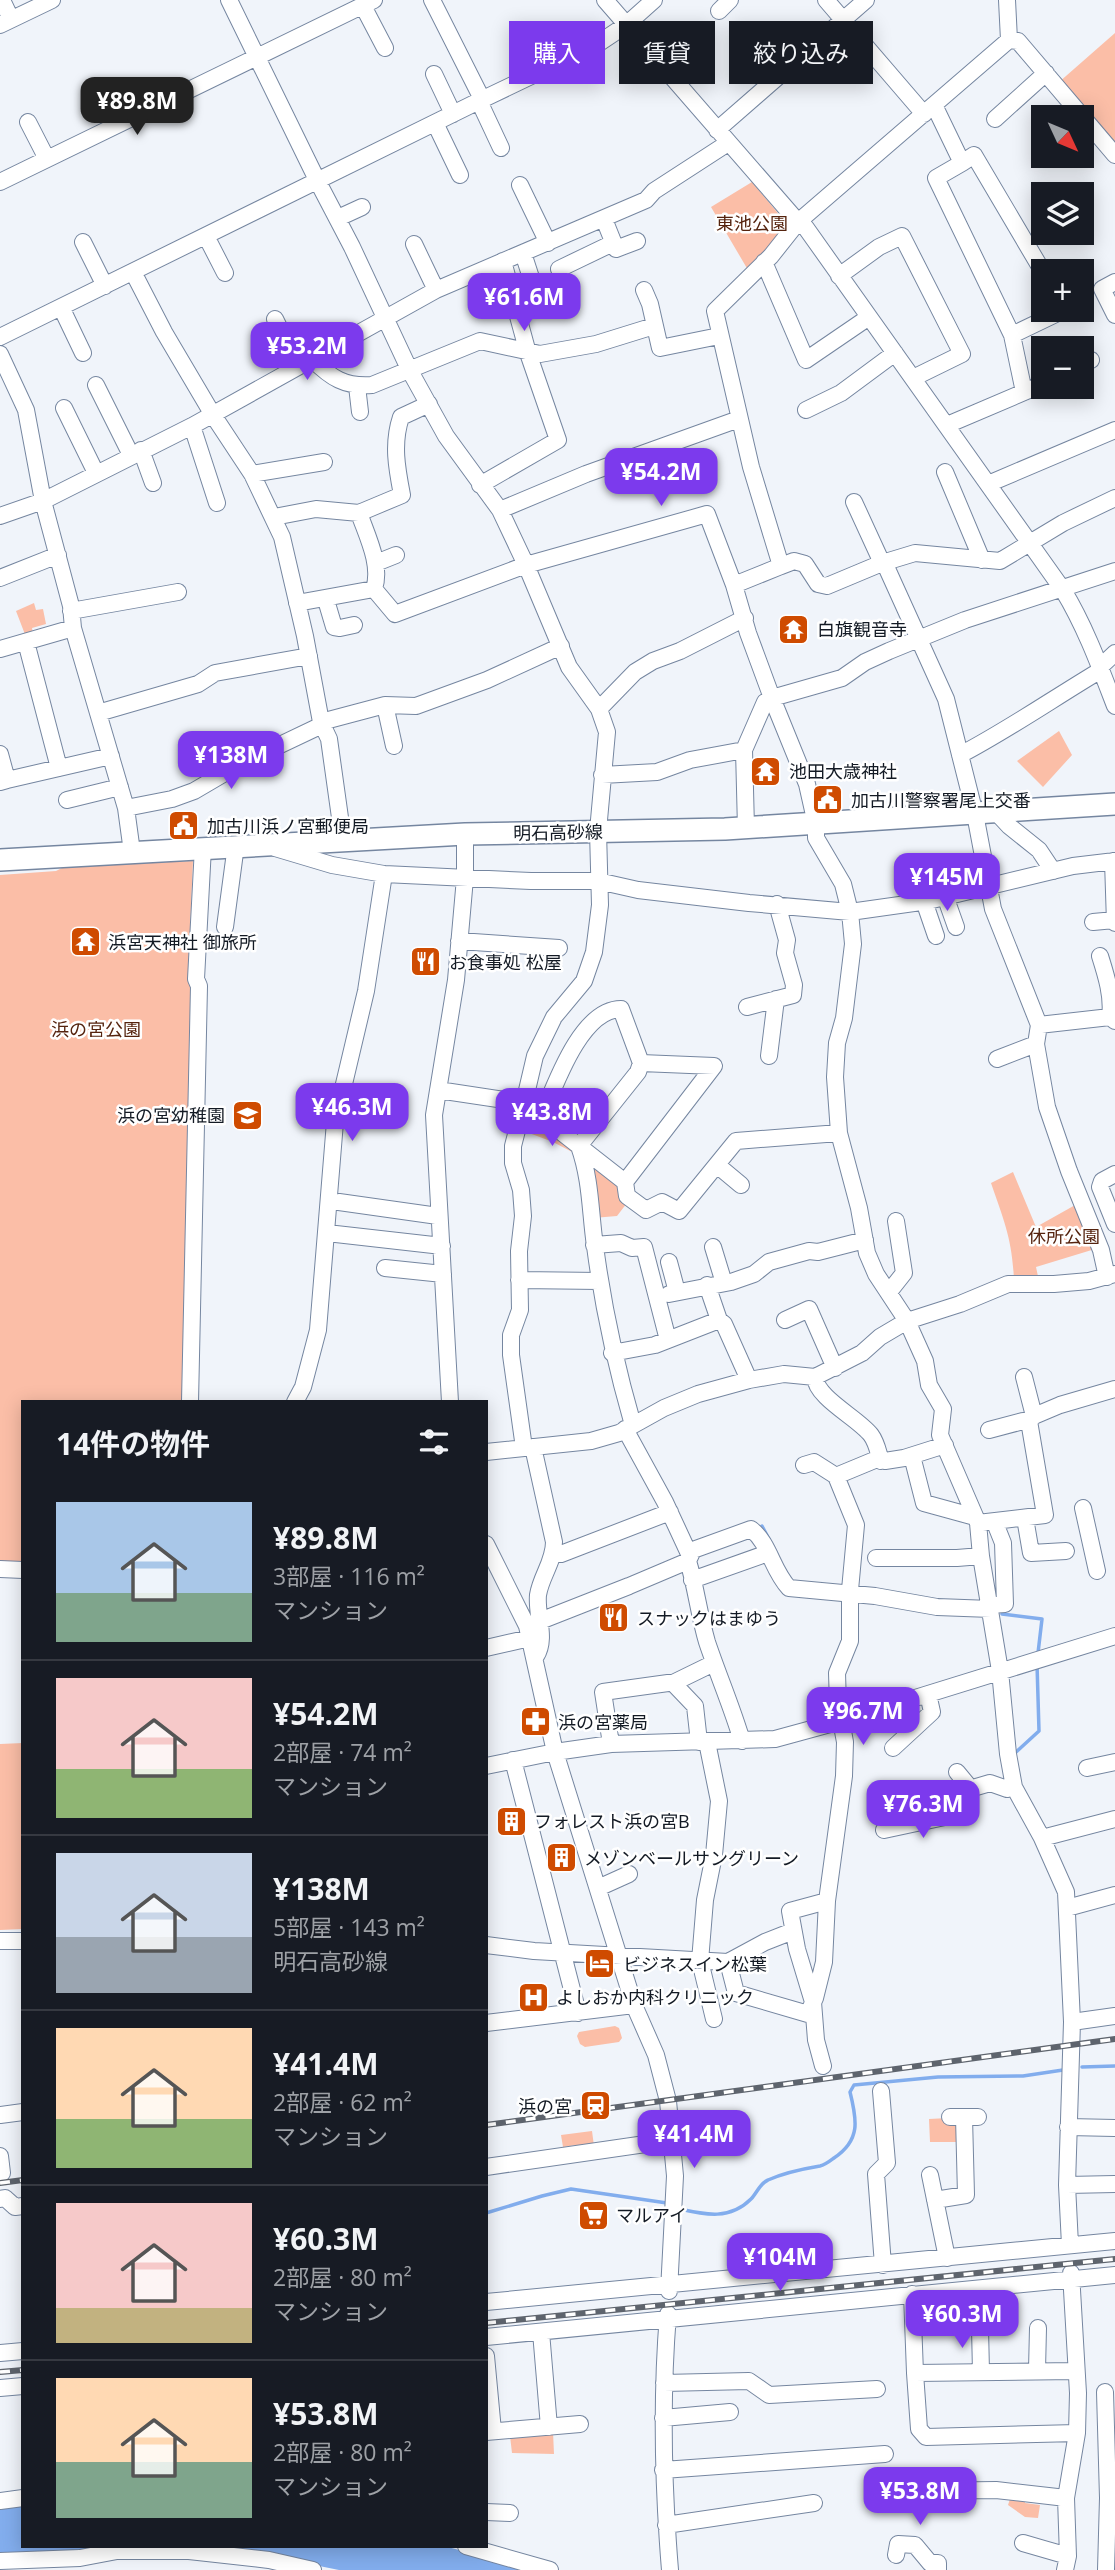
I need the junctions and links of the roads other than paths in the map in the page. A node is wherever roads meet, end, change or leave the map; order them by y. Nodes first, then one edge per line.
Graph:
1 (2, 0) edge
2 (52, 0) edge
3 (229, 0) edge
4 (432, 0) edge
5 (605, 0) edge
6 (654, 0) edge
7 (826, 0) edge
8 (866, 0) edge
9 (1007, 0) edge
10 (369, 3) edge
11 (843, 20) junction
12 (623, 21) edge
13 (630, 21) edge
14 (6, 22) edge
15 (619, 30) edge
16 (1009, 40) junction
17 (385, 48) dead end
18 (257, 58) junction
19 (1046, 73) junction
20 (434, 74) dead end
21 (677, 84) edge
22 (480, 100) junction
23 (1069, 105) edge
24 (929, 109) junction
25 (453, 114) junction
26 (995, 119) dead end
27 (28, 122) dead end
28 (435, 123) junction
29 (717, 130) junction
30 (1094, 135) edge
31 (728, 144) junction
32 (501, 148) dead end
33 (1115, 155) edge
34 (47, 159) junction
35 (962, 163) junction
36 (460, 175) dead end
37 (0, 182) edge
38 (318, 182) junction
39 (520, 185) dead end
40 (362, 207) dead end
41 (338, 218) junction
42 (604, 219) junction
43 (798, 222) junction
44 (206, 236) junction
45 (637, 241) dead end
46 (83, 242) dead end
47 (548, 243) junction
48 (613, 243) junction
49 (414, 244) dead end
50 (523, 253) junction
51 (1035, 259) edge
52 (503, 261) junction
53 (764, 262) junction
54 (559, 269) dead end
55 (133, 272) junction
56 (225, 273) dead end
57 (839, 276) junction
58 (1115, 282) edge
59 (105, 286) junction
60 (436, 290) junction
61 (644, 290) dead end
62 (536, 292) dead end
63 (61, 307) junction
64 (1115, 315) edge
65 (869, 317) junction
66 (385, 318) junction
67 (275, 320) dead end
68 (1040, 322) edge
69 (654, 326) junction
70 (1012, 335) junction
71 (719, 336) junction
72 (0, 337) edge
73 (84, 353) dead end
74 (528, 353) junction
75 (0, 354) edge
76 (891, 356) junction
77 (301, 362) junction
78 (410, 370) junction
79 (913, 378) junction
80 (96, 385) dead end
81 (356, 386) junction
82 (1031, 389) edge
83 (1024, 392) junction
84 (429, 404) junction
85 (64, 408) dead end
86 (806, 410) dead end
87 (360, 412) dead end
88 (213, 415) junction
89 (739, 419) junction
90 (947, 425) junction
91 (192, 426) junction
92 (1115, 430) edge
93 (132, 452) junction
94 (324, 462) dead end
95 (95, 470) junction
96 (945, 472) dead end
97 (252, 474) junction
98 (153, 483) dead end
99 (988, 484) junction
100 (481, 485) junction
101 (218, 494) dead end
102 (42, 497) junction
103 (1115, 498) edge
104 (854, 502) dead end
105 (500, 510) junction
106 (359, 513) junction
107 (0, 516) edge
108 (274, 517) junction
109 (1031, 542) junction
110 (58, 555) junction
111 (396, 555) dead end
112 (982, 559) junction
113 (376, 563) junction
114 (883, 563) junction
115 (526, 565) junction
116 (781, 566) junction
117 (1115, 570) edge
118 (0, 578) edge
119 (734, 585) junction
120 (374, 589) junction
121 (1063, 590) junction
122 (178, 592) dead end
123 (326, 600) junction
124 (297, 603) junction
125 (71, 611) junction
126 (745, 618) junction
127 (354, 625) dead end
128 (73, 628) junction
129 (919, 639) junction
130 (26, 642) junction
131 (561, 646) junction
132 (0, 649) edge
133 (1115, 653) edge
134 (309, 656) junction
135 (1101, 669) junction
136 (772, 698) junction
137 (385, 705) junction
138 (1115, 706) edge
139 (599, 709) junction
140 (98, 713) junction
141 (321, 723) junction
142 (394, 746) dead end
143 (744, 750) junction
144 (0, 754) edge
145 (960, 755) junction
146 (111, 756) junction
147 (59, 768) junction
148 (602, 775) junction
149 (3, 781) edge
150 (120, 787) junction
151 (68, 800) dead end
152 (1115, 804) edge
153 (126, 808) junction
154 (986, 813) junction
155 (816, 824) junction
156 (746, 828) junction
157 (598, 831) junction
158 (465, 834) junction
159 (343, 839) junction
160 (262, 844) junction
161 (236, 845) junction
162 (203, 847) junction
163 (132, 852) junction
164 (0, 860) edge
165 (1114, 861) edge
166 (1053, 871) junction
167 (384, 874) junction
168 (465, 878) junction
169 (598, 881) junction
170 (988, 886) junction
171 (945, 896) junction
172 (924, 901) junction
173 (777, 904) junction
174 (850, 912) junction
175 (1093, 922) dead end
176 (1115, 922) edge
177 (225, 927) dead end
178 (956, 927) dead end
179 (936, 936) dead end
180 (460, 942) junction
181 (559, 948) dead end
182 (1100, 956) dead end
183 (776, 999) junction
184 (747, 1007) dead end
185 (1112, 1019) edge
186 (1039, 1025) junction
187 (1036, 1044) junction
188 (774, 1047) dead end
189 (997, 1059) dead end
190 (641, 1063) junction
191 (438, 1090) junction
192 (524, 1103) junction
193 (542, 1116) junction
194 (839, 1133) junction
195 (579, 1146) junction
196 (717, 1165) junction
197 (1115, 1174) edge
198 (625, 1182) junction
199 (741, 1185) dead end
200 (340, 1202) dead end
201 (438, 1216) junction
202 (896, 1221) dead end
203 (1115, 1224) edge
204 (327, 1233) junction
205 (865, 1240) junction
206 (594, 1245) junction
207 (442, 1246) junction
208 (713, 1247) dead end
209 (669, 1262) dead end
210 (385, 1268) dead end
211 (443, 1274) junction
212 (1112, 1277) edge
213 (519, 1280) junction
214 (600, 1281) junction
215 (715, 1284) junction
216 (889, 1292) junction
217 (719, 1320) junction
218 (785, 1320) dead end
219 (906, 1321) junction
220 (668, 1340) junction
221 (612, 1353) junction
222 (835, 1368) junction
223 (815, 1377) junction
224 (1024, 1377) dead end
225 (749, 1380) junction
226 (1115, 1389) edge
227 (190, 1400) edge
228 (296, 1400) edge
229 (450, 1400) edge
230 (1032, 1418) junction
231 (629, 1427) junction
232 (989, 1430) dead end
233 (945, 1445) junction
234 (528, 1448) junction
235 (488, 1452) edge
236 (912, 1457) junction
237 (881, 1461) junction
238 (804, 1465) dead end
239 (836, 1476) junction
240 (1083, 1508) dead end
241 (670, 1512) junction
242 (1026, 1518) junction
243 (976, 1520) junction
244 (995, 1522) junction
245 (488, 1548) edge
246 (1079, 1551) junction
247 (768, 1553) junction
248 (554, 1554) junction
249 (981, 1556) junction
250 (689, 1558) junction
251 (876, 1558) dead end
252 (0, 1569) edge
253 (21, 1570) edge
254 (1097, 1571) dead end
255 (692, 1580) junction
256 (850, 1589) junction
257 (990, 1607) junction
258 (540, 1621) junction
259 (1115, 1636) edge
260 (530, 1638) junction
261 (488, 1648) edge
262 (534, 1658) junction
263 (714, 1662) junction
264 (1000, 1671) junction
265 (673, 1683) junction
266 (928, 1694) junction
267 (841, 1721) junction
268 (742, 1741) junction
269 (703, 1742) junction
270 (611, 1744) junction
271 (893, 1748) dead end
272 (555, 1752) junction
273 (513, 1760) junction
274 (1115, 1762) edge
275 (488, 1766) edge
276 (1087, 1768) dead end
277 (957, 1772) dead end
278 (1014, 1787) junction
279 (971, 1789) junction
280 (903, 1803) junction
281 (879, 1808) dead end
282 (954, 1815) dead end
283 (1115, 1819) edge
284 (908, 1825) junction
285 (884, 1830) dead end
286 (1042, 1838) junction
287 (629, 1874) dead end
288 (598, 1888) junction
289 (1115, 1895) edge
290 (827, 1901) junction
291 (1067, 1908) junction
292 (793, 1931) junction
293 (0, 1941) edge
294 (21, 1941) edge
295 (488, 1945) edge
296 (562, 1951) junction
297 (619, 1955) junction
298 (700, 1961) junction
299 (728, 1962) junction
300 (813, 2002) junction
301 (634, 2005) junction
302 (578, 2013) junction
303 (1115, 2017) edge
304 (714, 2019) dead end
305 (1072, 2022) junction
306 (488, 2023) edge
307 (823, 2066) dead end
308 (881, 2091) dead end
309 (21, 2112) edge
310 (0, 2115) edge
311 (964, 2117) dead end
312 (1068, 2127) junction
313 (1115, 2128) edge
314 (673, 2140) junction
315 (0, 2156) edge
316 (488, 2167) edge
317 (2, 2173) dead end
318 (930, 2175) dead end
319 (1115, 2184) edge
320 (1067, 2185) junction
321 (0, 2199) edge
322 (935, 2200) junction
323 (21, 2206) edge
324 (1115, 2241) edge
325 (1070, 2245) junction
326 (947, 2258) junction
327 (883, 2264) junction
328 (1115, 2274) edge
329 (1071, 2276) junction
330 (670, 2288) junction
331 (912, 2294) junction
332 (488, 2302) edge
333 (667, 2317) junction
334 (980, 2328) dead end
335 (1038, 2328) dead end
336 (541, 2332) junction
337 (488, 2337) edge
338 (21, 2351) edge
339 (0, 2353) edge
340 (1037, 2370) junction
341 (1075, 2371) junction
342 (981, 2372) junction
343 (915, 2374) junction
344 (664, 2383) junction
345 (21, 2386) edge
346 (0, 2388) edge
347 (877, 2389) dead end
348 (1110, 2392) edge
349 (1078, 2393) junction
350 (488, 2394) edge
351 (730, 2412) dead end
352 (663, 2418) junction
353 (580, 2424) dead end
354 (549, 2427) junction
355 (490, 2432) edge
356 (1077, 2433) junction
357 (885, 2454) dead end
358 (663, 2470) junction
359 (918, 2491) dead end
360 (21, 2498) edge
361 (1066, 2498) junction
362 (1111, 2498) edge
363 (0, 2501) edge
364 (807, 2509) dead end
365 (488, 2512) edge
366 (510, 2513) dead end
367 (666, 2525) junction
368 (1023, 2543) dead end
369 (473, 2548) edge
370 (896, 2555) dead end
371 (80, 2558) edge
372 (271, 2559) edge
373 (0, 2561) edge
374 (1066, 2563) edge
375 (1109, 2567) edge
376 (313, 2570) edge
377 (550, 2570) edge
378 (670, 2570) edge
379 (938, 2570) edge

1 - 14 street
2 - 14 street
3 - 18 street
4 - 22 street
5 - 12 street
6 - 13 street
7 - 11 street
8 - 11 street
9 - 16 street
10 - 17 street
10 - 18 street
11 - 24 street
11 - 29 street
15 - 22 street
16 - 19 street
16 - 24 street
18 - 34 street
18 - 38 street
19 - 23 street
19 - 26 street
20 - 25 street
21 - 29 street
22 - 25 street
22 - 32 street
24 - 35 street
24 - 43 street
25 - 28 street
27 - 34 street
28 - 36 street
28 - 38 street
29 - 31 street
30 - 33 street
31 - 42 street
31 - 43 street
34 - 37 street
35 - 51 street
35 - 70 street
38 - 41 street
38 - 44 street
39 - 47 street
40 - 41 street
41 - 66 street
42 - 47 street
42 - 48 street
43 - 53 street
43 - 57 street
44 - 55 street
44 - 56 street
45 - 48 street
46 - 59 street
47 - 50 street
48 - 54 street
49 - 60 street
50 - 52 street
50 - 62 street
52 - 60 street
52 - 74 street
53 - 65 street
53 - 71 street
55 - 59 street
55 - 88 street
57 - 65 street
57 - 79 street
58 - 64 street
59 - 63 street
60 - 66 street
61 - 69 street
63 - 72 street
63 - 73 street
65 - 76 street
66 - 77 street
66 - 78 street
67 - 77 street
68 - 70 street
69 - 71 street
69 - 74 street
70 - 83 street
71 - 89 street
74 - 78 street
74 - 100 street
75 - 102 street
76 - 79 street
76 - 86 street
77 - 81 street
77 - 88 street
78 - 81 street
78 - 84 street
79 - 90 street
80 - 93 street
81 - 87 street
82 - 83 street
83 - 90 street
84 - 100 street
84 - 106 street
85 - 95 street
88 - 91 street
88 - 97 street
89 - 105 street
89 - 116 street
90 - 99 street
91 - 93 street
91 - 101 street
92 - 99 street
93 - 95 street
93 - 98 street
94 - 97 street
95 - 102 street
96 - 112 street
97 - 108 street
99 - 109 street
100 - 105 street
102 - 107 street
102 - 110 street
103 - 109 street
104 - 114 street
105 - 115 street
106 - 108 street
106 - 113 street
108 - 124 street
109 - 112 street
109 - 121 street
110 - 118 street
110 - 125 street
111 - 113 street
112 - 114 street
113 - 120 street
114 - 116 street
114 - 129 street
115 - 119 street
115 - 120 street
115 - 131 street
116 - 119 street
117 - 121 street
119 - 126 street
120 - 123 street
121 - 129 street
121 - 135 street
122 - 125 street
123 - 124 street
123 - 127 street
124 - 134 street
125 - 128 street
126 - 136 street
126 - 139 street
128 - 130 street
128 - 140 street
129 - 136 street
129 - 145 street
130 - 132 street
130 - 147 street
131 - 137 street
131 - 139 street
133 - 135 street
134 - 140 street
134 - 141 street
135 - 138 street
135 - 145 street
136 - 143 street
136 - 155 street
137 - 141 street
137 - 142 street
139 - 148 street
140 - 146 street
141 - 153 street
141 - 159 street
143 - 148 street
143 - 156 street
144 - 149 street
145 - 154 street
146 - 147 street
146 - 150 street
147 - 149 street
148 - 157 street
150 - 151 street
150 - 153 street
152 - 154 main road, 明石高砂線
153 - 163 street
154 - 155 main road, 明石高砂線
154 - 166 street
154 - 170 street
155 - 156 main road, 明石高砂線
155 - 174 street
156 - 157 main road, 明石高砂線
157 - 158 main road, 明石高砂線
157 - 169 street
158 - 159 main road, 明石高砂線
158 - 168 street
159 - 160 main road, 明石高砂線
160 - 161 main road, 明石高砂線
160 - 167 street
161 - 162 main road, 明石高砂線
161 - 177 street
162 - 163 main road, 明石高砂線
162 - 227 street
163 - 164 main road, 明石高砂線
165 - 166 street
165 - 176 street
166 - 170 street
167 - 168 street
167 - 204 street
168 - 169 street
168 - 180 street
169 - 173 street
169 - 192 street
170 - 171 street
170 - 186 street
171 - 172 street
171 - 178 street
172 - 174 street
172 - 179 street
173 - 174 street
173 - 183 street
174 - 194 street
175 - 176 street
180 - 181 street
180 - 191 street
182 - 185 street
183 - 184 street
183 - 188 street
185 - 186 street
186 - 187 street
187 - 189 street
187 - 212 street
190 - 193 street
190 - 195 street
190 - 198 street
191 - 192 street
191 - 201 street
192 - 193 street
192 - 213 street
193 - 195 street
194 - 196 street
194 - 205 street
195 - 198 street
195 - 206 street
196 - 198 street
196 - 199 street
197 - 203 street
200 - 201 street
201 - 207 street
202 - 216 street
204 - 207 street
204 - 228 street
205 - 215 street
205 - 216 street
206 - 214 street
206 - 220 street
207 - 211 street
208 - 215 street
209 - 215 street
210 - 211 street
211 - 229 street
212 - 219 street
213 - 214 street
213 - 234 street
214 - 221 street
215 - 217 street
216 - 219 street
217 - 220 street
217 - 225 street
218 - 222 street
219 - 222 street
219 - 233 street
220 - 221 street
221 - 231 street
222 - 223 street
223 - 225 street
223 - 237 street
224 - 230 street
225 - 231 street
226 - 230 street
230 - 232 street
230 - 242 street
231 - 234 street
231 - 241 street
233 - 236 street
233 - 243 street
234 - 235 street
234 - 248 street
236 - 237 street
236 - 243 street
237 - 239 street
238 - 239 street
239 - 256 street
240 - 246 street
241 - 248 street
241 - 250 street
242 - 244 street
242 - 246 street
243 - 244 street
243 - 249 street
244 - 257 street
245 - 260 street
246 - 254 street
247 - 250 street
247 - 255 street
247 - 256 street
248 - 258 street
249 - 251 street
249 - 257 street
250 - 255 street
250 - 258 street
252 - 253 street
255 - 263 street
256 - 257 street
256 - 267 street
257 - 264 street
258 - 262 street
259 - 264 street
260 - 261 street
260 - 262 street
262 - 272 street
263 - 265 street
263 - 268 street
264 - 266 street
264 - 278 street
265 - 269 street
265 - 270 street
266 - 267 street
266 - 271 street
267 - 268 street
267 - 290 street
268 - 269 street
269 - 270 street
269 - 298 street
270 - 272 street
272 - 273 street
272 - 288 street
273 - 275 street
273 - 296 street
274 - 276 street
277 - 279 street
278 - 279 street
278 - 286 street
279 - 280 street
280 - 281 street
280 - 284 street
282 - 284 street
283 - 286 street
284 - 285 street
286 - 291 street
287 - 288 street
288 - 297 street
289 - 291 street
290 - 292 street
290 - 300 street
291 - 305 street
292 - 299 street
292 - 300 street
293 - 294 street
295 - 296 street
296 - 297 street
296 - 302 street
297 - 298 street
297 - 301 street
298 - 299 street
298 - 304 street
299 - 300 street
300 - 307 street
301 - 302 street
301 - 314 street
302 - 306 street
303 - 305 street
305 - 312 street
308 - 327 street
309 - 310 street
311 - 322 street
312 - 313 street
312 - 320 street
314 - 316 street
314 - 330 street
315 - 317 street
318 - 322 street
319 - 320 street
320 - 325 street
321 - 323 street
322 - 326 street
324 - 325 street
325 - 326 street
326 - 327 street
327 - 330 street
328 - 329 street
329 - 331 street
329 - 341 street
330 - 332 street
331 - 333 street
331 - 343 street
333 - 336 street
333 - 344 street
334 - 342 street
335 - 340 street
336 - 337 street
336 - 354 street
338 - 339 street
340 - 341 street
340 - 342 street
341 - 349 street
342 - 343 street
343 - 356 street
344 - 347 street
344 - 352 street
345 - 346 street
348 - 349 street
348 - 362 street
349 - 356 street
350 - 355 street
351 - 352 street
352 - 358 street
353 - 354 street
354 - 355 street
356 - 361 street
357 - 358 street
358 - 367 street
359 - 361 street
360 - 363 street
361 - 374 street
362 - 375 street
364 - 367 street
365 - 366 street
367 - 378 street
368 - 374 street
369 - 377 street
370 - 379 street
371 - 372 street
371 - 373 street
372 - 376 street

